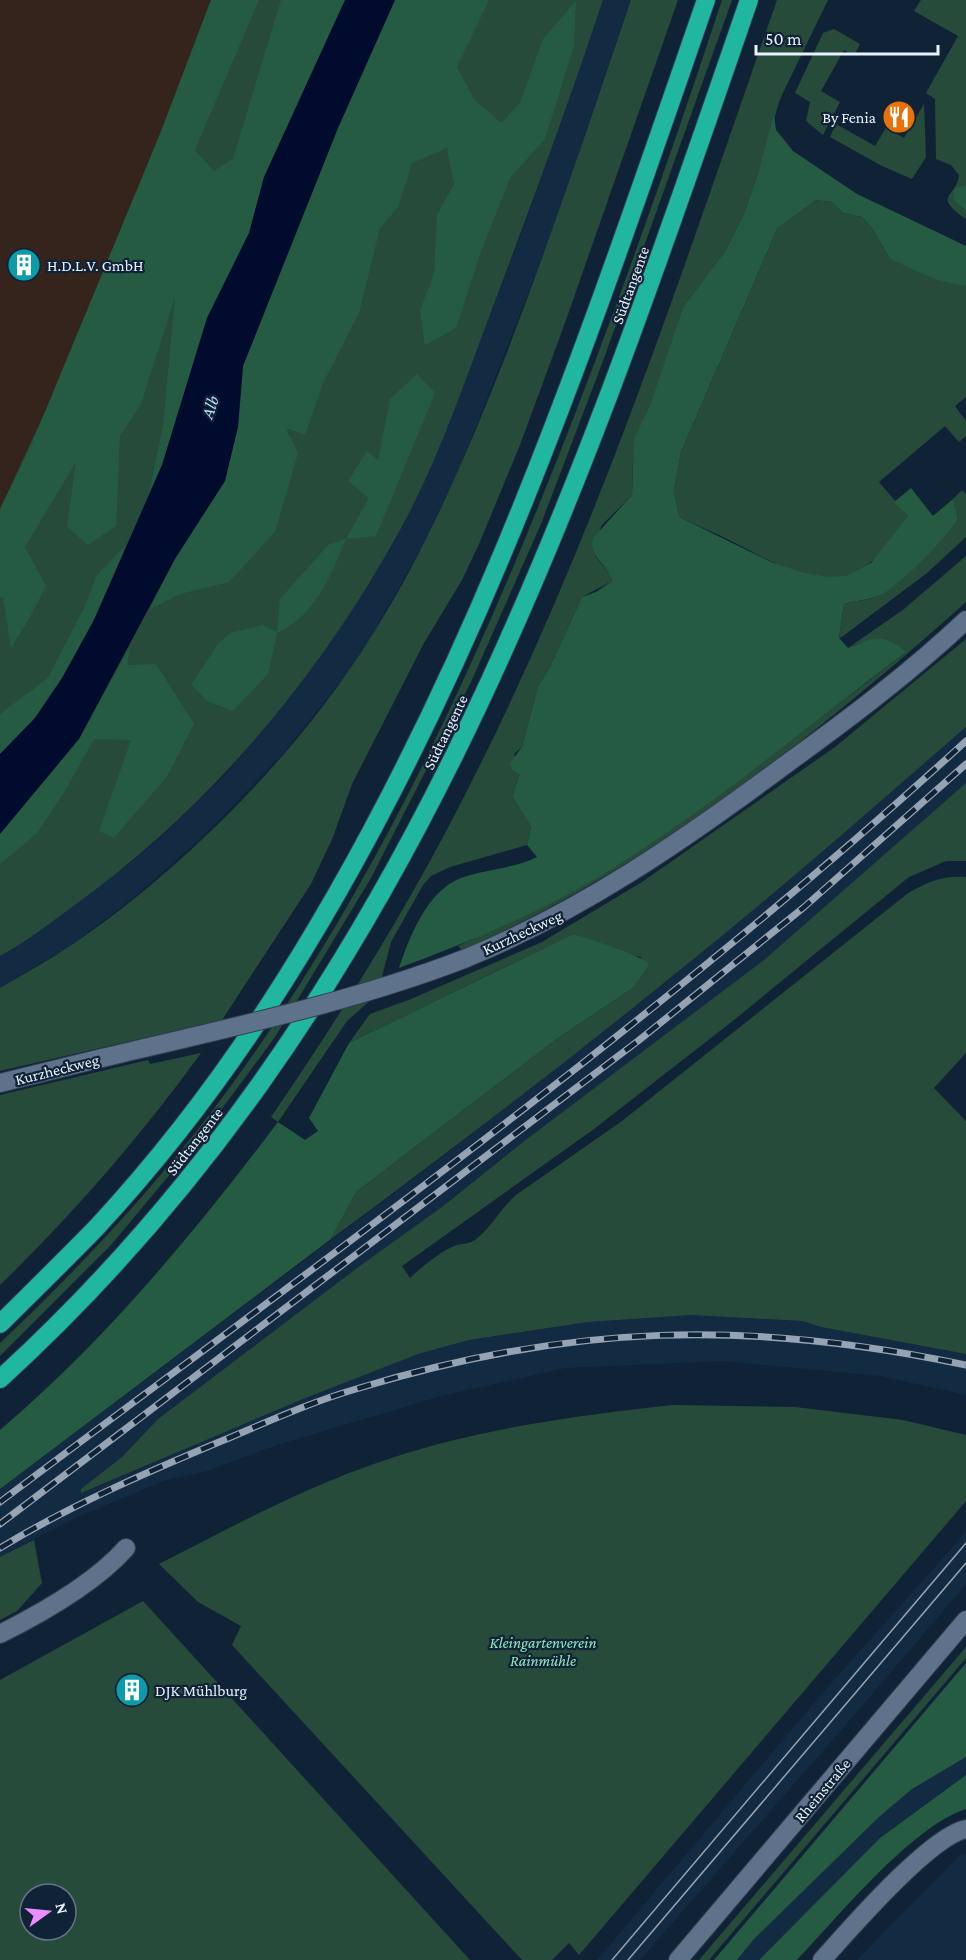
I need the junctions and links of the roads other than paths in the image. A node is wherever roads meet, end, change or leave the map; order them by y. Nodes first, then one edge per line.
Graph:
1 (706, 0) edge
2 (749, 0) edge
3 (966, 620) edge
4 (0, 1083) edge
5 (0, 1324) edge
6 (0, 1379) edge
7 (126, 1548) dead end
8 (966, 1620) edge
9 (0, 1634) edge
10 (966, 1829) edge
11 (678, 1960) edge
12 (822, 1960) edge

1 - 5 highway, Südtangente
2 - 6 highway, Südtangente
3 - 4 street, Kurzheckweg, bridge
7 - 9 street
8 - 11 street, Rheinstraße
10 - 12 street

